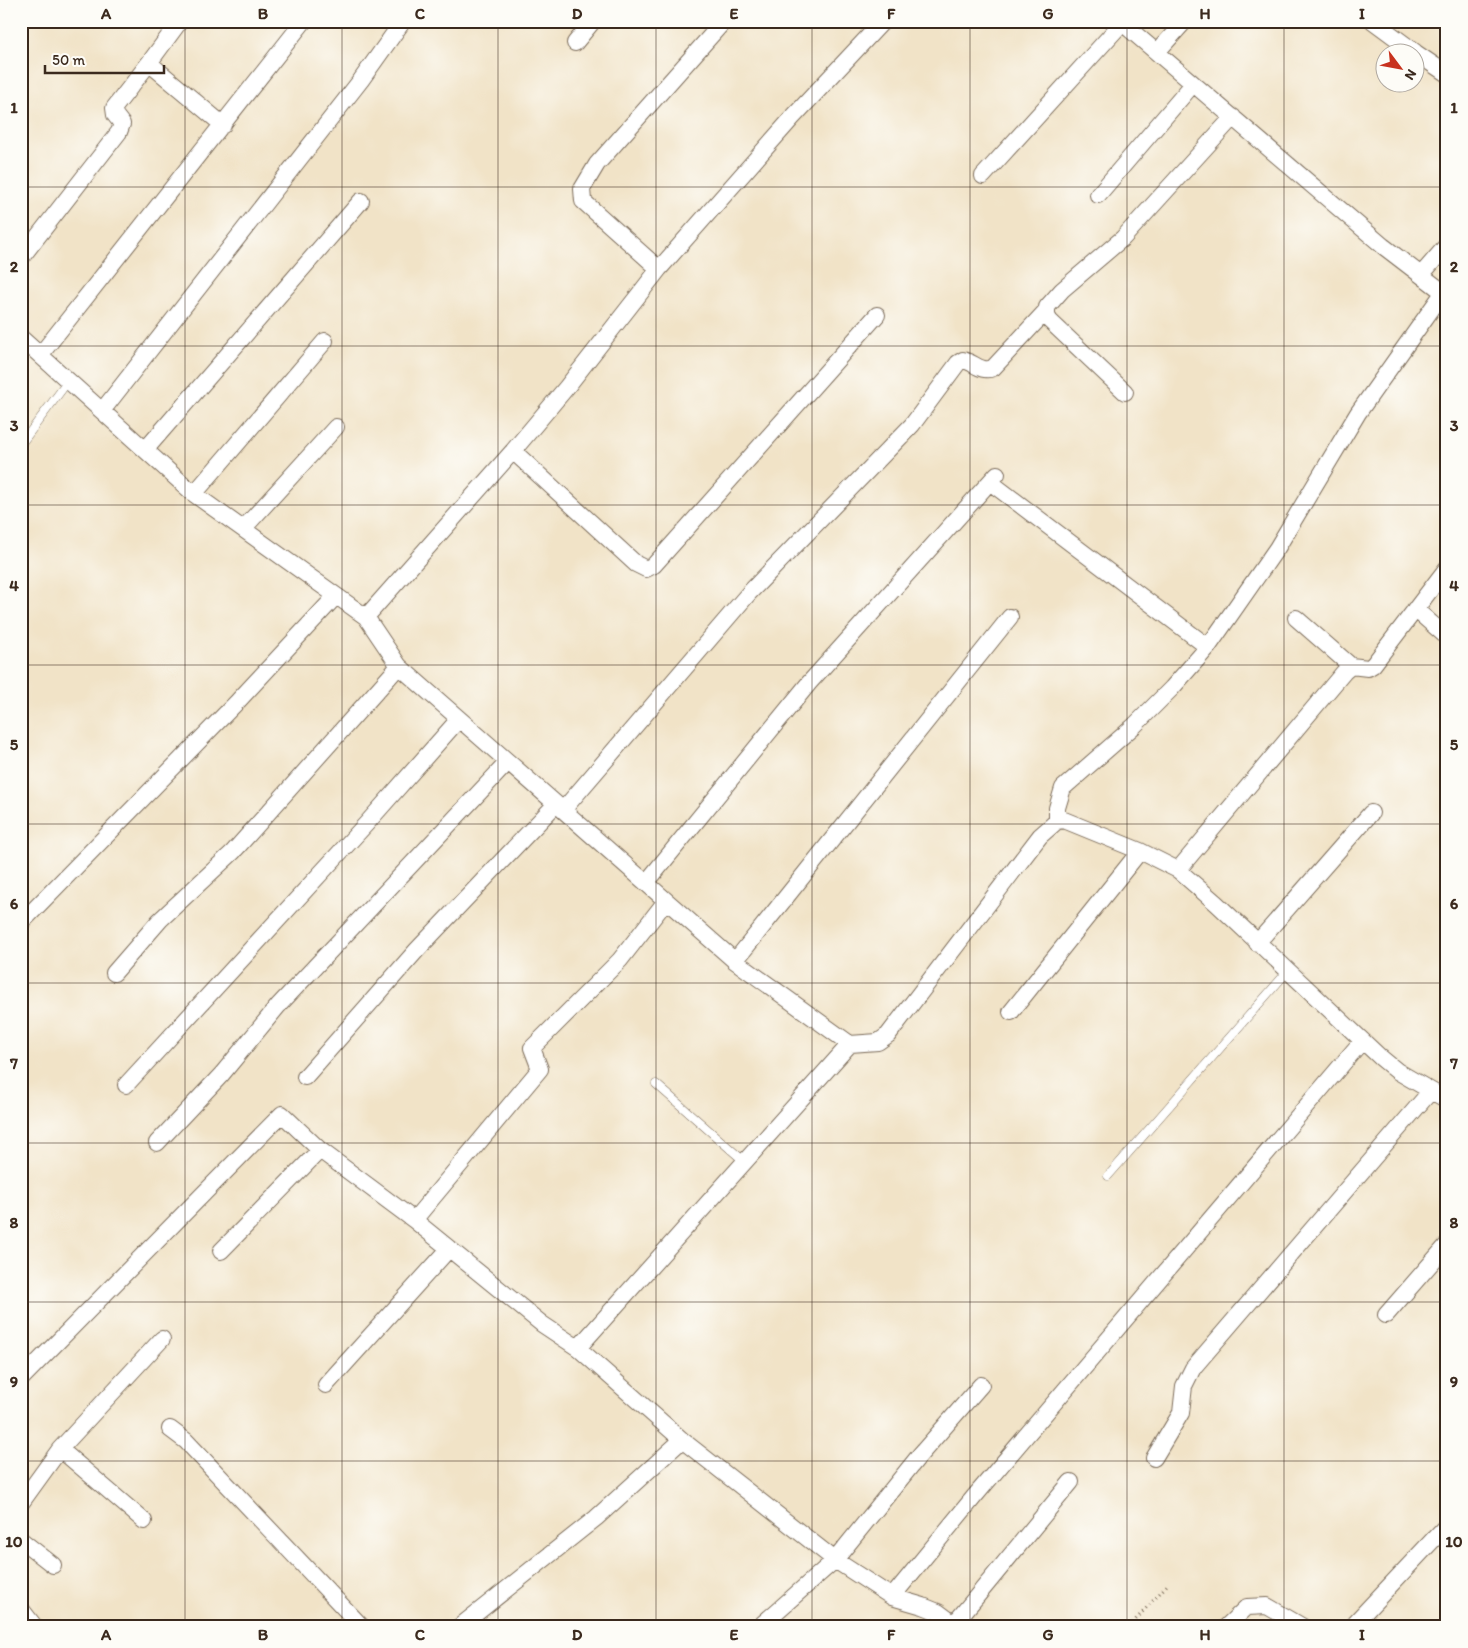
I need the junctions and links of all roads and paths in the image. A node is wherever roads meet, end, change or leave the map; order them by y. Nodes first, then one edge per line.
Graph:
1 (180, 21) edge
2 (304, 21) edge
3 (403, 21) edge
4 (593, 21) edge
5 (724, 21) edge
6 (883, 21) edge
7 (1185, 21) edge
8 (1372, 21) edge
9 (1121, 22) edge
10 (1400, 42) edge
11 (576, 43) dead end
12 (1157, 52) junction
13 (1426, 60) edge
14 (148, 63) junction
15 (1447, 74) edge
16 (1193, 84) junction
17 (1233, 117) junction
18 (223, 125) junction
19 (983, 176) dead end
20 (1098, 195) dead end
21 (361, 201) dead end
22 (1447, 245) edge
23 (21, 258) edge
24 (659, 270) junction
25 (1421, 274) junction
26 (1445, 294) edge
27 (1046, 311) junction
28 (877, 315) dead end
29 (21, 338) edge
30 (325, 341) dead end
31 (41, 354) junction
32 (69, 380) junction
33 (1125, 392) dead end
34 (102, 411) junction
35 (336, 427) dead end
36 (21, 444) edge
37 (146, 449) junction
38 (513, 451) junction
39 (194, 494) junction
40 (243, 529) junction
41 (1447, 568) edge
42 (335, 597) junction
43 (1415, 609) junction
44 (366, 617) junction
45 (1010, 617) dead end
46 (1296, 618) dead end
47 (1447, 637) edge
48 (1208, 647) junction
49 (399, 666) junction
50 (1351, 666) junction
51 (459, 718) junction
52 (508, 762) junction
53 (559, 807) junction
54 (1370, 813) dead end
55 (1057, 821) junction
56 (1140, 851) junction
57 (1178, 870) junction
58 (646, 883) junction
59 (666, 901) junction
60 (21, 923) edge
61 (1256, 943) junction
62 (734, 960) junction
63 (1287, 972) junction
64 (114, 973) dead end
65 (1011, 1012) dead end
66 (1362, 1041) junction
67 (850, 1044) junction
68 (305, 1077) dead end
69 (656, 1084) dead end
70 (126, 1085) dead end
71 (1430, 1092) junction
72 (1447, 1100) edge
73 (157, 1143) dead end
74 (320, 1150) junction
75 (745, 1162) junction
76 (1108, 1176) dead end
77 (414, 1220) junction
78 (1447, 1245) edge
79 (450, 1249) junction
80 (221, 1251) dead end
81 (1386, 1315) dead end
82 (162, 1339) dead end
83 (578, 1348) junction
84 (21, 1379) edge
85 (326, 1385) dead end
86 (981, 1385) dead end
87 (170, 1429) dead end
88 (682, 1440) junction
89 (60, 1449) junction
90 (1154, 1458) dead end
91 (1071, 1482) dead end
92 (21, 1503) edge
93 (144, 1522) dead end
94 (1447, 1526) edge
95 (21, 1540) edge
96 (835, 1560) junction
97 (53, 1565) dead end
98 (1169, 1583) dead end
99 (892, 1597) junction
100 (21, 1609) edge
101 (956, 1625) edge
102 (34, 1627) edge
103 (362, 1627) edge
104 (458, 1627) edge
105 (759, 1627) edge
106 (1129, 1627) edge
107 (1226, 1627) edge
108 (1303, 1627) edge
109 (1351, 1627) edge

1 - 14 street
2 - 18 street
3 - 34 street
4 - 11 street
5 - 24 street
6 - 24 street
7 - 12 street
8 - 10 street
9 - 12 street
9 - 19 street
12 - 16 street
13 - 15 street
14 - 18 street
14 - 23 street
16 - 17 street
16 - 20 street
17 - 25 street
17 - 27 street
18 - 31 street
21 - 37 street
22 - 25 street
24 - 38 street
25 - 26 street
26 - 48 street
27 - 33 street
27 - 53 street
28 - 38 street
29 - 31 street
30 - 39 street
31 - 32 street
32 - 34 street
32 - 36 lane
34 - 37 street
35 - 40 street
37 - 39 street
38 - 44 street
39 - 40 street
40 - 42 street
41 - 43 street
42 - 44 street
42 - 60 street
43 - 47 street
43 - 50 street
44 - 49 street
45 - 62 street
46 - 50 street
48 - 55 street
48 - 58 street
49 - 51 street
49 - 64 street
50 - 57 street
51 - 52 street
51 - 70 street
52 - 53 street
52 - 73 street
53 - 58 street
53 - 68 street
54 - 61 street
55 - 56 street
55 - 67 street
56 - 57 street
56 - 65 street
57 - 61 street
58 - 59 street
59 - 62 street
59 - 77 street
61 - 63 street
62 - 67 street
63 - 66 street
63 - 76 lane
66 - 71 street
66 - 99 street
67 - 75 street
69 - 75 lane
71 - 72 street
71 - 90 street
74 - 77 street
74 - 80 street
74 - 84 street
75 - 83 street
77 - 79 street
78 - 81 street
79 - 83 street
79 - 85 street
82 - 89 street
83 - 88 street
86 - 96 street
87 - 103 street
88 - 96 street
88 - 104 street
89 - 92 street
89 - 93 street
91 - 101 street
94 - 109 street
95 - 97 street
96 - 99 street
96 - 105 street
98 - 106 path
99 - 101 street
100 - 102 street
107 - 108 street

